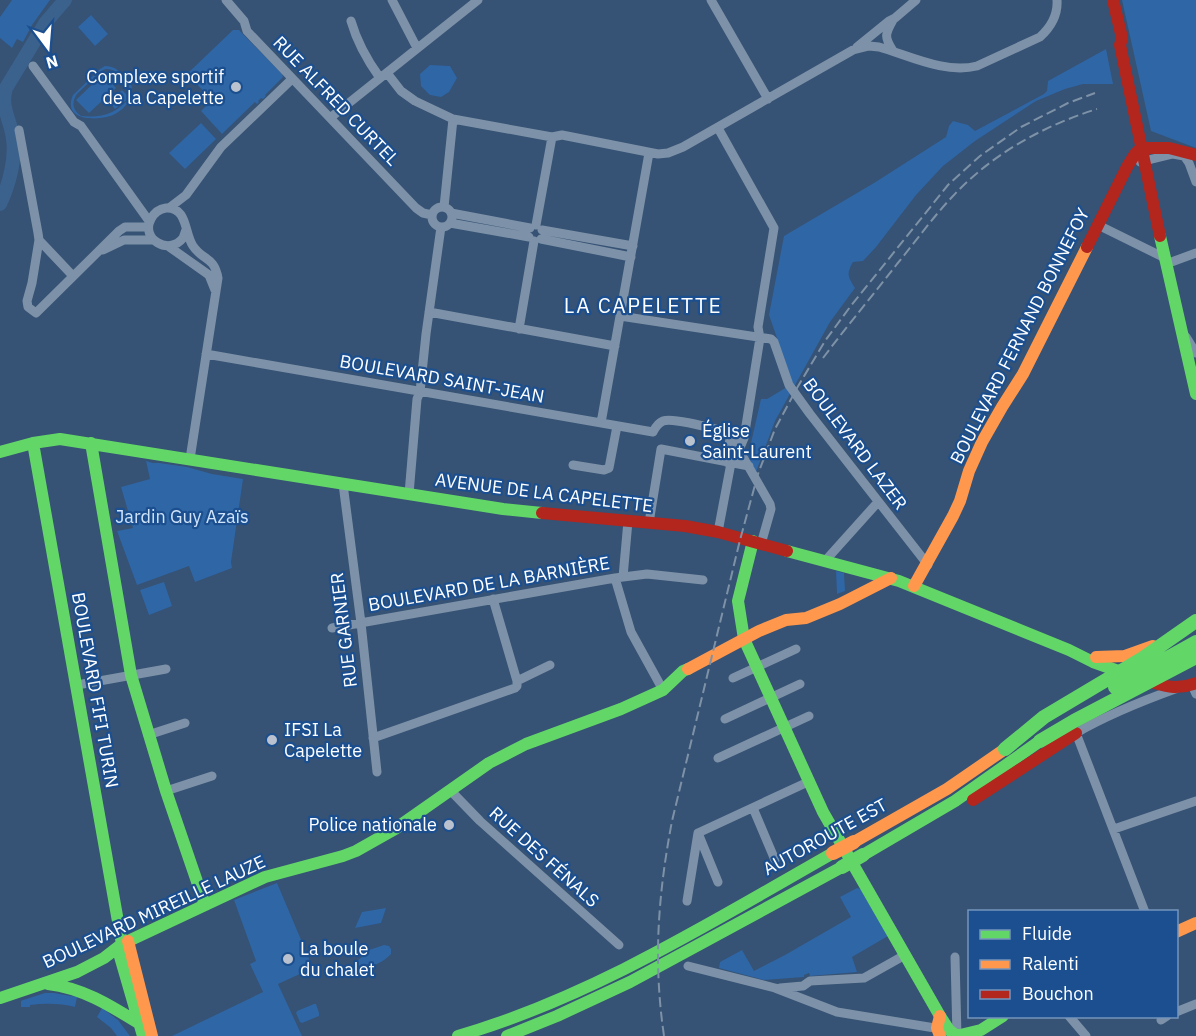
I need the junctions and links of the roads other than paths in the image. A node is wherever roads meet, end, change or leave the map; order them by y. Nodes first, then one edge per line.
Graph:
1 (226, 0) edge
2 (392, 0) edge
3 (478, 0) edge
4 (711, 0) edge
5 (916, 0) edge
6 (1057, 0) edge
7 (1104, 0) edge
8 (1113, 0) edge
9 (895, 18) junction
10 (351, 21) dead end
11 (1120, 45) junction
12 (417, 48) junction
13 (853, 50) junction
14 (894, 51) junction
15 (33, 66) dead end
16 (383, 76) junction
17 (292, 79) junction
18 (768, 99) junction
19 (330, 118) junction
20 (453, 118) junction
21 (718, 128) junction
22 (20, 130) dead end
23 (552, 137) junction
24 (649, 153) junction
25 (1142, 155) junction
26 (1192, 157) edge
27 (1196, 182) edge
28 (186, 195) junction
29 (136, 203) junction
30 (169, 208) junction
31 (158, 211) junction
32 (432, 215) junction
33 (183, 217) junction
34 (447, 218) junction
35 (149, 224) junction
36 (1098, 225) junction
37 (137, 226) junction
38 (186, 230) junction
39 (535, 233) junction
40 (136, 239) junction
41 (39, 240) junction
42 (153, 240) junction
43 (168, 246) junction
44 (631, 251) junction
45 (1196, 253) edge
46 (93, 255) junction
47 (1166, 261) junction
48 (215, 266) junction
49 (197, 267) junction
50 (73, 276) junction
51 (216, 290) junction
52 (429, 312) junction
53 (620, 316) junction
54 (519, 329) junction
55 (760, 338) junction
56 (615, 346) junction
57 (206, 354) junction
58 (1194, 368) edge
59 (420, 392) junction
60 (1196, 394) edge
61 (601, 423) junction
62 (745, 424) junction
63 (616, 426) junction
64 (653, 432) junction
65 (731, 433) junction
66 (33, 443) junction
67 (91, 443) junction
68 (661, 448) junction
69 (739, 450) junction
70 (0, 452) edge
71 (190, 459) junction
72 (729, 462) junction
73 (573, 465) dead end
74 (749, 466) junction
75 (343, 484) junction
76 (409, 494) junction
77 (878, 502) junction
78 (628, 521) junction
79 (649, 523) junction
80 (718, 532) junction
81 (757, 543) junction
82 (825, 561) junction
83 (927, 565) junction
84 (872, 573) junction
85 (619, 578) junction
86 (891, 578) junction
87 (703, 580) dead end
88 (914, 586) junction
89 (868, 589) junction
90 (493, 599) junction
91 (361, 622) junction
92 (1196, 622) edge
93 (332, 628) dead end
94 (1196, 629) edge
95 (744, 639) junction
96 (1196, 642) edge
97 (796, 649) dead end
98 (1069, 650) junction
99 (1196, 657) edge
100 (1143, 658) junction
101 (1118, 663) junction
102 (550, 665) dead end
103 (758, 667) junction
104 (1196, 667) edge
105 (166, 669) dead end
106 (130, 675) junction
107 (733, 678) dead end
108 (517, 681) junction
109 (800, 684) dead end
110 (77, 685) junction
111 (1195, 688) edge
112 (1175, 689) junction
113 (663, 690) junction
114 (772, 697) junction
115 (808, 716) dead end
116 (725, 719) dead end
117 (185, 723) dead end
118 (785, 727) junction
119 (1076, 733) junction
120 (148, 735) junction
121 (373, 738) junction
122 (1040, 741) junction
123 (1005, 748) junction
124 (718, 758) dead end
125 (989, 769) junction
126 (377, 772) dead end
127 (212, 776) dead end
128 (810, 781) junction
129 (450, 790) junction
130 (166, 791) junction
131 (1196, 801) edge
132 (753, 808) junction
133 (1114, 829) junction
134 (698, 833) junction
135 (899, 834) junction
136 (775, 860) dead end
137 (718, 882) dead end
138 (687, 901) dead end
139 (205, 905) junction
140 (1144, 910) edge
141 (1196, 923) edge
142 (1178, 931) edge
143 (125, 942) junction
144 (619, 945) dead end
145 (905, 955) junction
146 (955, 957) dead end
147 (688, 966) dead end
148 (44, 983) junction
149 (803, 986) junction
150 (775, 988) junction
151 (0, 998) edge
152 (804, 998) junction
153 (1196, 1004) edge
154 (1178, 1011) edge
155 (1001, 1018) edge
156 (1070, 1018) edge
157 (953, 1031) edge
158 (139, 1032) edge
159 (150, 1036) edge
160 (458, 1036) edge
161 (507, 1036) edge
162 (1086, 1036) edge

1 - 17 street, RUE ALFRED CURTEL
2 - 12 street
3 - 12 street
4 - 18 street
5 - 9 street
6 - 14 street
7 - 11 main road
8 - 11 main road
9 - 13 street
9 - 14 street
10 - 16 street
11 - 25 main road
12 - 16 street
13 - 14 street
13 - 18 street
15 - 29 street
16 - 19 street
16 - 20 street
17 - 19 street, RUE ALFRED CURTEL
17 - 28 street
18 - 21 street
19 - 32 street, RUE ALFRED CURTEL
20 - 23 street
20 - 34 street
21 - 24 street
21 - 55 street
22 - 41 street
23 - 24 street
23 - 39 street
24 - 44 street
25 - 26 main road
25 - 36 main road, BOULEVARD FERNAND BONNEFOY
25 - 47 main road
26 - 27 street
28 - 30 street
28 - 33 street
29 - 31 street
29 - 35 street
30 - 31 street
30 - 33 street
31 - 35 street
32 - 34 street
32 - 34 street
33 - 38 street
34 - 39 street
34 - 52 street
35 - 37 street
35 - 42 street
36 - 47 street
36 - 83 main road, BOULEVARD FERNAND BONNEFOY
37 - 40 street
37 - 46 street
38 - 43 street
38 - 48 street
39 - 44 street
39 - 54 street
40 - 42 street
40 - 46 street
41 - 50 street
41 - 50 street
42 - 43 street
43 - 49 street
44 - 53 street
45 - 47 street
46 - 50 street
47 - 58 main road
48 - 49 street
48 - 51 street
49 - 51 street
51 - 57 street
52 - 54 street
52 - 59 street
53 - 55 street
53 - 56 street
54 - 56 street
55 - 62 street
55 - 77 street, BOULEVARD LAZER
56 - 61 street
57 - 59 street, BOULEVARD SAINT-JEAN
57 - 71 street
58 - 60 main road
59 - 61 street, BOULEVARD SAINT-JEAN
59 - 76 street
61 - 63 street, BOULEVARD SAINT-JEAN
62 - 65 street
62 - 69 street
63 - 64 street, BOULEVARD SAINT-JEAN
63 - 73 street
64 - 65 street
64 - 68 street
65 - 69 street
65 - 72 street
66 - 67 main road, AVENUE DE LA CAPELETTE
66 - 70 main road, AVENUE DE LA CAPELETTE
66 - 110 main road, BOULEVARD FIFI TURIN
67 - 71 main road, AVENUE DE LA CAPELETTE
67 - 106 main road
68 - 72 street
68 - 79 street
69 - 74 street
71 - 75 main road, AVENUE DE LA CAPELETTE
72 - 74 street
72 - 80 street
74 - 81 street
75 - 76 main road, AVENUE DE LA CAPELETTE
75 - 91 street, RUE GARNIER
76 - 78 main road, AVENUE DE LA CAPELETTE
77 - 82 street
77 - 83 street, BOULEVARD LAZER
78 - 79 main road, AVENUE DE LA CAPELETTE
78 - 85 street
79 - 80 main road, AVENUE DE LA CAPELETTE
80 - 81 main road, AVENUE DE LA CAPELETTE
81 - 82 main road, AVENUE DE LA CAPELETTE
81 - 95 main road
82 - 84 main road, AVENUE DE LA CAPELETTE
83 - 88 main road, BOULEVARD FERNAND BONNEFOY
84 - 86 main road, AVENUE DE LA CAPELETTE
84 - 89 street
85 - 87 street, BOULEVARD DE LA BARNIÈRE
85 - 90 street, BOULEVARD DE LA BARNIÈRE
85 - 113 street
86 - 88 main road, AVENUE DE LA CAPELETTE
86 - 89 main road, BOULEVARD MIREILLE LAUZE
88 - 98 main road, AVENUE DE LA CAPELETTE
89 - 95 main road, BOULEVARD MIREILLE LAUZE
90 - 91 street, BOULEVARD DE LA BARNIÈRE
90 - 108 street
91 - 93 street, BOULEVARD DE LA BARNIÈRE
91 - 121 street, RUE GARNIER
92 - 100 main road, bridge
92 - 101 main road
94 - 100 main road, bridge
95 - 103 main road
95 - 113 main road, BOULEVARD MIREILLE LAUZE
96 - 123 main road, AUTOROUTE EST, bridge
97 - 103 street
98 - 101 main road, AVENUE DE LA CAPELETTE
98 - 101 main road, AVENUE DE LA CAPELETTE
99 - 122 main road, AUTOROUTE EST, bridge
100 - 123 main road, bridge
101 - 112 main road, AVENUE DE LA CAPELETTE
102 - 108 street
103 - 107 street
103 - 114 main road
104 - 122 main road, bridge
105 - 106 street
106 - 110 street
106 - 120 main road
108 - 121 street
109 - 114 street
110 - 143 main road, BOULEVARD FIFI TURIN
111 - 112 main road
112 - 119 street
113 - 129 main road, BOULEVARD MIREILLE LAUZE
114 - 116 street
114 - 118 main road
115 - 118 street
117 - 120 street
118 - 124 street
118 - 128 main road
119 - 133 street
119 - 135 main road
120 - 130 main road
121 - 126 street, RUE GARNIER
122 - 125 main road, AUTOROUTE EST
123 - 125 main road, AUTOROUTE EST
125 - 135 main road, AUTOROUTE EST
125 - 160 main road, AUTOROUTE EST, bridge
127 - 130 street
128 - 132 street
128 - 145 main road
129 - 139 main road, BOULEVARD MIREILLE LAUZE
129 - 144 street, RUE DES FÉNALS
130 - 139 main road
131 - 133 street
132 - 134 street
132 - 136 street
133 - 140 street
134 - 137 street
134 - 138 street
135 - 161 main road, AUTOROUTE EST, bridge
139 - 143 main road, BOULEVARD MIREILLE LAUZE
141 - 142 main road
143 - 148 main road, BOULEVARD MIREILLE LAUZE
143 - 158 main road
143 - 159 main road
145 - 149 street
145 - 157 main road
146 - 157 street
147 - 150 street
148 - 151 main road, BOULEVARD MIREILLE LAUZE
148 - 158 main road
149 - 150 street
149 - 152 street
150 - 152 street
152 - 157 street
153 - 154 street
155 - 157 main road
156 - 162 street
158 - 159 main road

